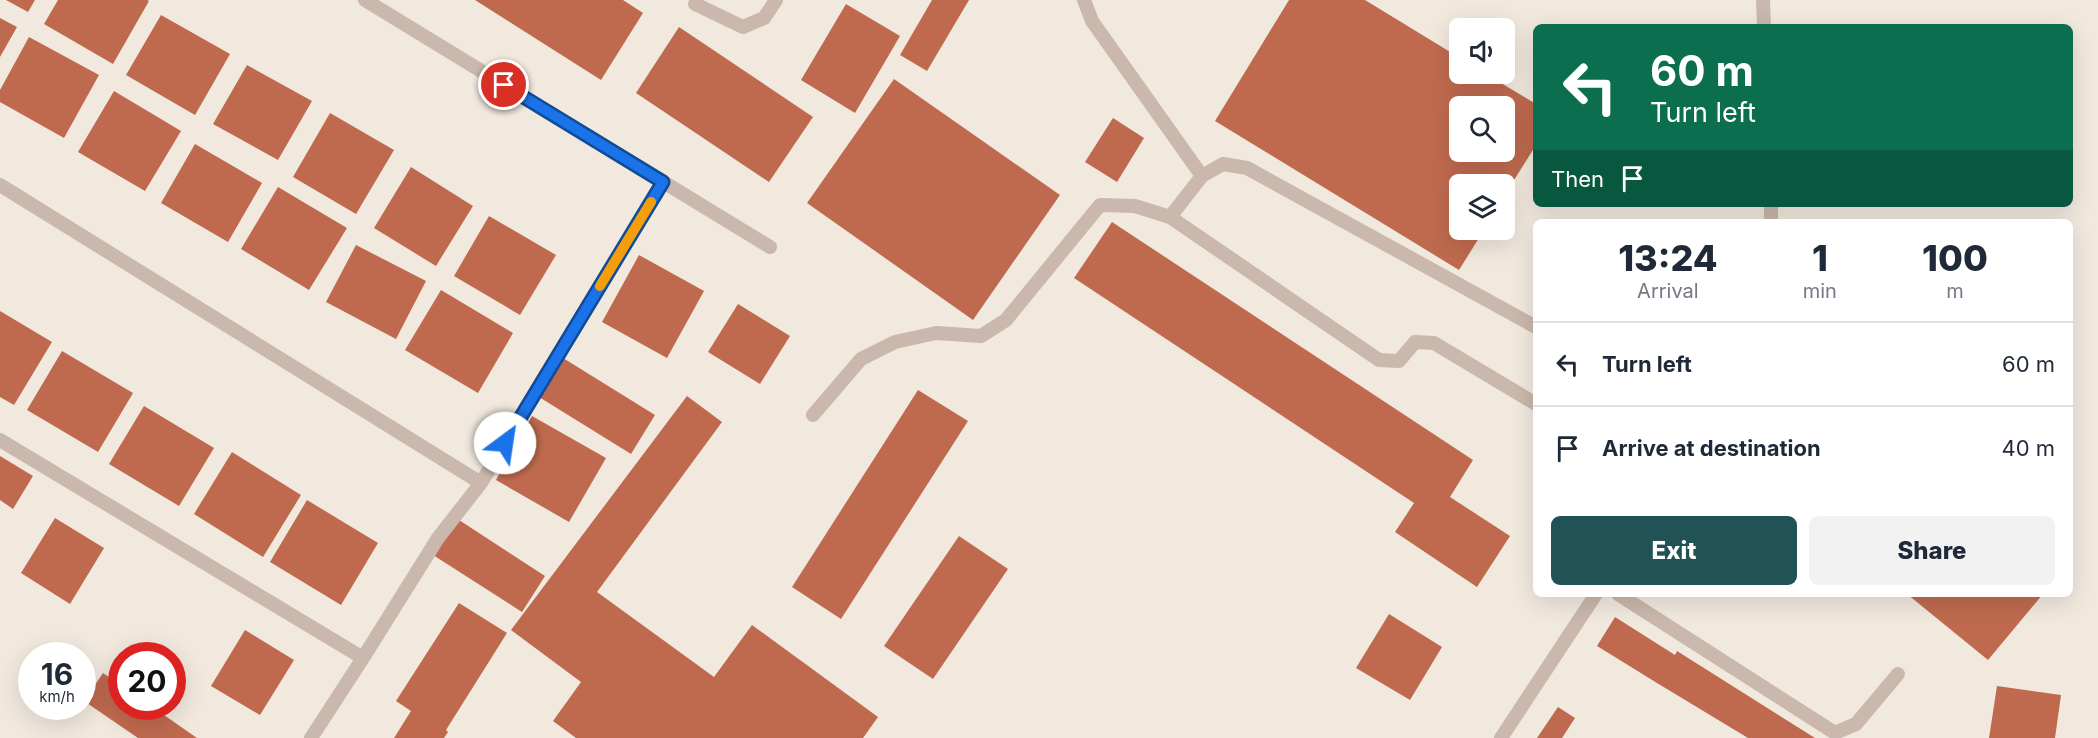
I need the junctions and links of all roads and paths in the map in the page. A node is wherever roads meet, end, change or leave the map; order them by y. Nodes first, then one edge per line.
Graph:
1 (365, 0) edge
2 (776, 0) edge
3 (1084, 0) edge
4 (1763, 0) edge
5 (695, 4) dead end
6 (1764, 24) edge
7 (1202, 176) junction
8 (663, 182) junction
9 (0, 185) edge
10 (1170, 217) junction
11 (770, 247) dead end
12 (1533, 325) edge
13 (1533, 402) edge
14 (813, 415) dead end
15 (0, 440) edge
16 (481, 483) junction
17 (1594, 597) edge
18 (1623, 597) edge
19 (363, 658) junction
20 (1898, 674) dead end
21 (311, 738) edge
22 (1501, 738) edge

1 - 8 lane
2 - 5 lane
3 - 7 lane
4 - 6 lane
7 - 10 lane
7 - 12 lane
8 - 11 lane
8 - 16 lane
9 - 16 lane
10 - 13 lane
10 - 14 lane
15 - 19 lane
16 - 19 lane
17 - 22 lane
18 - 20 lane
19 - 21 lane

